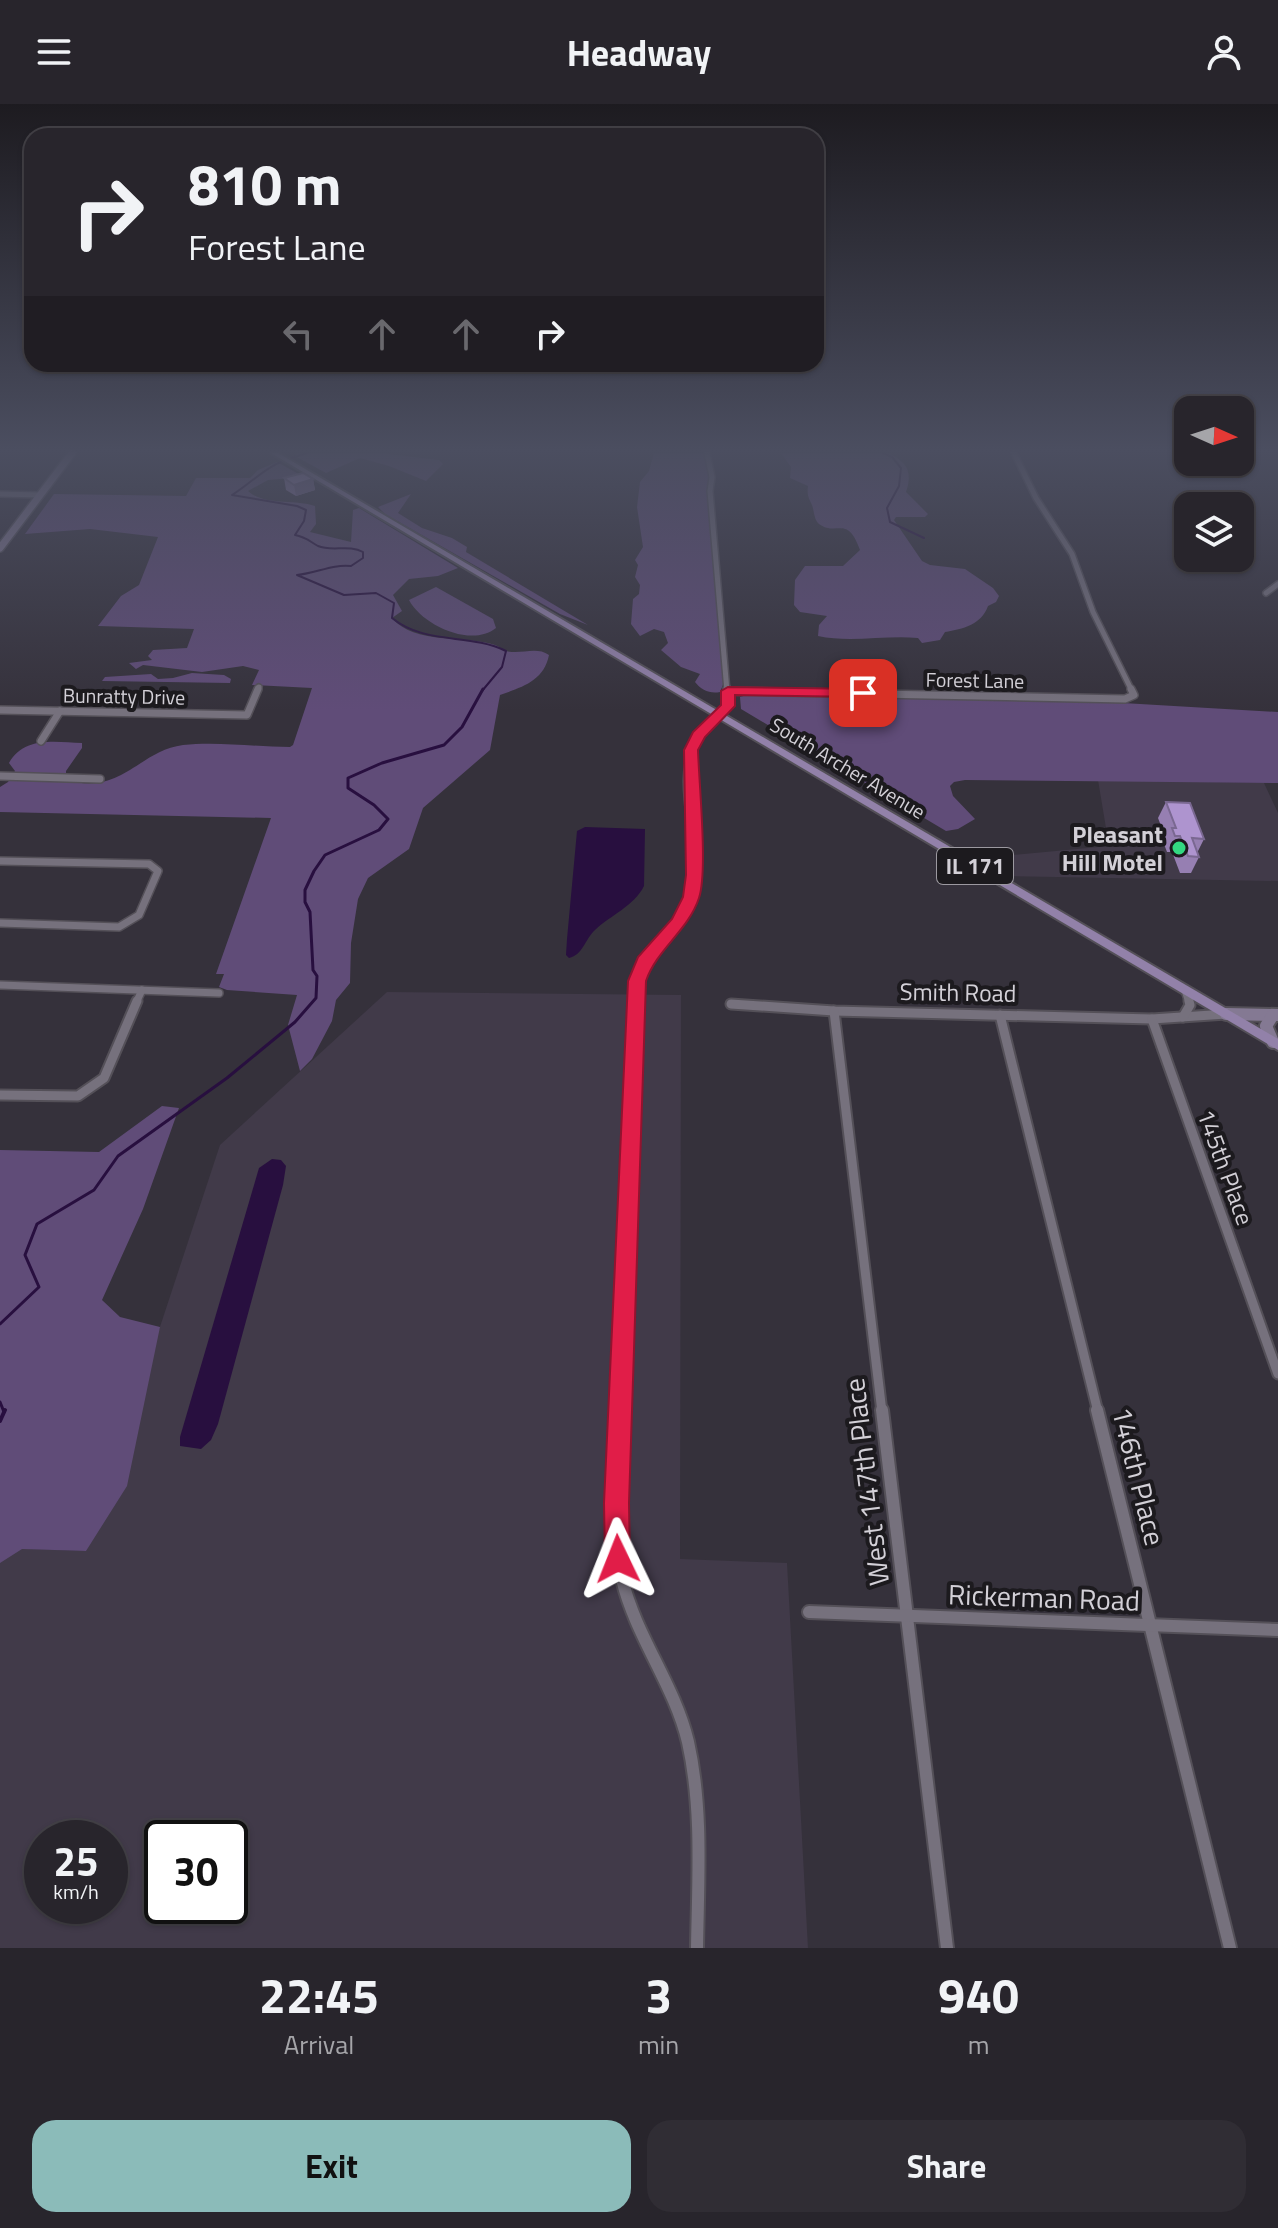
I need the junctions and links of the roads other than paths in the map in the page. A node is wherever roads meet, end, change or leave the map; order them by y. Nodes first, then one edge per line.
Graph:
1 (420, 539) edge
2 (714, 539) edge
3 (1062, 539) edge
4 (1278, 584) edge
5 (1266, 593) dead end
6 (259, 687) dead end
7 (728, 691) junction
8 (0, 710) edge
9 (60, 711) junction
10 (720, 715) junction
11 (41, 741) dead end
12 (0, 776) edge
13 (100, 779) dead end
14 (0, 861) edge
15 (0, 923) edge
16 (0, 985) edge
17 (1184, 989) junction
18 (142, 990) junction
19 (219, 993) dead end
20 (731, 1004) dead end
21 (834, 1011) junction
22 (1226, 1014) junction
23 (1000, 1015) junction
24 (1276, 1015) edge
25 (1183, 1017) junction
26 (1152, 1019) junction
27 (1275, 1043) edge
28 (0, 1095) edge
29 (1278, 1374) edge
30 (809, 1612) dead end
31 (907, 1616) junction
32 (1152, 1626) junction
33 (1278, 1630) edge
34 (697, 1948) edge
35 (947, 1948) edge
36 (1230, 1948) edge

1 - 10 main road, South Archer Avenue / IL 171
2 - 7 street
3 - 7 street, Forest Lane
4 - 5 street
6 - 9 street, Bunratty Drive
7 - 10 street
8 - 9 street, Bunratty Drive
9 - 11 street
10 - 17 main road, South Archer Avenue / IL 171
10 - 34 street
12 - 13 street
14 - 15 street
16 - 18 street
17 - 22 main road, South Archer Avenue / IL 171
17 - 25 street
18 - 19 street
18 - 28 street
20 - 21 street, Smith Road
21 - 23 street, Smith Road
21 - 31 street, West 147th Place
22 - 24 street, Smith Road
22 - 25 street, Smith Road
22 - 27 main road, South Archer Avenue / IL 171
23 - 26 street, Smith Road
23 - 32 street, 146th Place
24 - 27 street
25 - 26 street, Smith Road
26 - 29 street, 145th Place
30 - 31 street, Rickerman Road
31 - 32 street, Rickerman Road
31 - 35 street, West 147th Place
32 - 33 street, Rickerman Road
32 - 36 street, 146th Place

